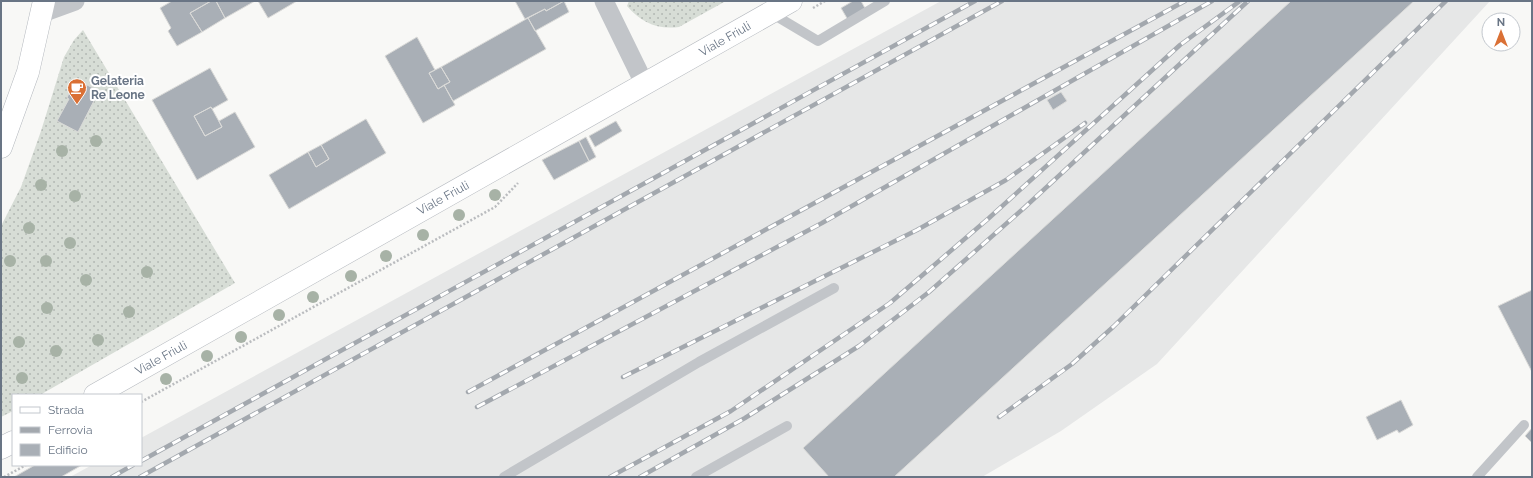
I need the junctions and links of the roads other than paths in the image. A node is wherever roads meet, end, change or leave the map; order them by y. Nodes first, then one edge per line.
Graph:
1 (75, 1) edge
2 (604, 1) edge
3 (791, 1) edge
4 (884, 1) edge
5 (43, 7) edge
6 (771, 13) junction
7 (645, 85) junction
8 (1, 147) edge
9 (834, 288) dead end
10 (98, 394) edge
11 (1524, 425) dead end
12 (787, 426) dead end
13 (12, 442) edge
14 (1, 448) edge
15 (504, 477) edge
16 (696, 477) edge
17 (1477, 477) edge

1 - 5 street
2 - 7 street
3 - 6 street, Viale Friuli
4 - 6 lane
5 - 8 street
6 - 7 street, Viale Friuli
7 - 10 street, Viale Friuli
9 - 15 lane
11 - 17 lane
12 - 16 lane
13 - 14 street

